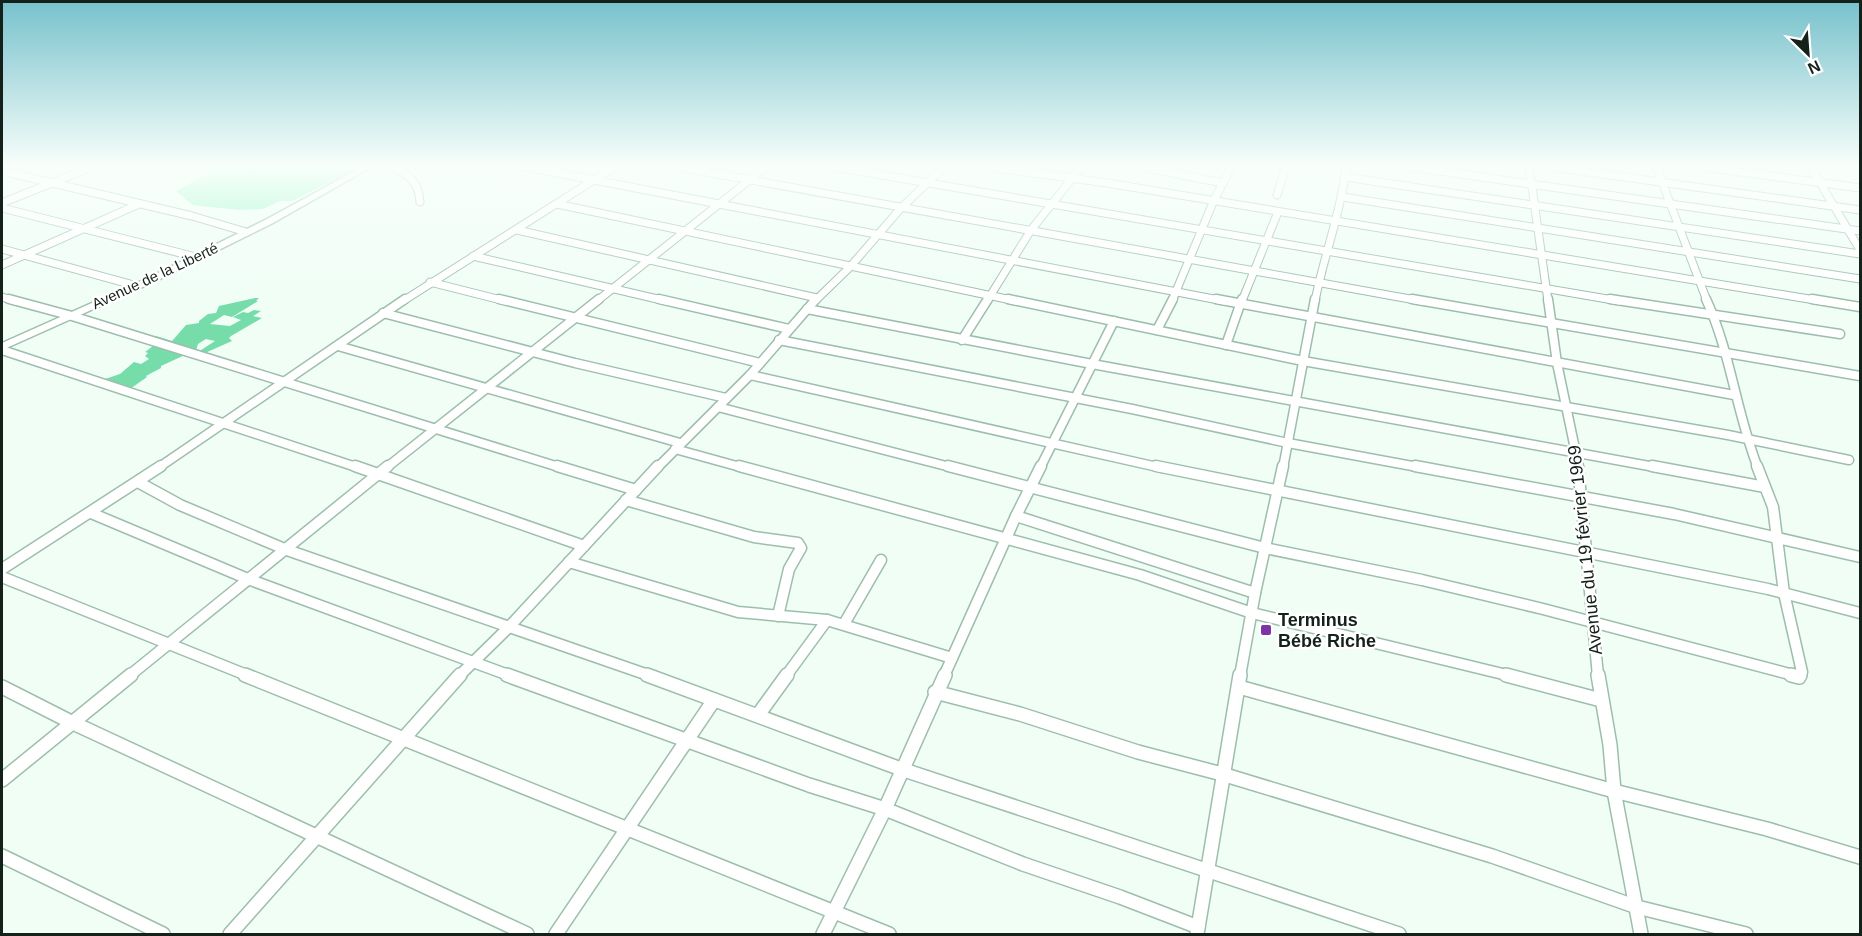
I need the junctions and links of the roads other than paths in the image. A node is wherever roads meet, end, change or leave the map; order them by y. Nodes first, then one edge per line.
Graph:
1 (9, 210) edge
2 (126, 210) edge
3 (161, 210) edge
4 (291, 210) edge
5 (548, 210) edge
6 (584, 210) edge
7 (712, 210) edge
8 (749, 210) edge
9 (900, 210) edge
10 (911, 210) edge
11 (1046, 210) edge
12 (1078, 210) edge
13 (1210, 210) edge
14 (1261, 210) edge
15 (1340, 210) edge
16 (1422, 210) edge
17 (1535, 210) edge
18 (1561, 210) edge
19 (1672, 210) edge
20 (1716, 210) edge
21 (1836, 210) edge
22 (1278, 212) junction
23 (1337, 221) junction
24 (1678, 226) junction
25 (83, 228) junction
26 (1537, 228) junction
27 (1849, 229) junction
28 (517, 230) junction
29 (1031, 230) junction
30 (1202, 230) junction
31 (684, 231) junction
32 (1860, 231) edge
33 (246, 232) junction
34 (878, 234) junction
35 (1265, 241) junction
36 (2, 249) edge
37 (1860, 250) edge
38 (1688, 251) junction
39 (1329, 252) junction
40 (1860, 254) edge
41 (1541, 255) junction
42 (21, 256) junction
43 (472, 256) junction
44 (196, 257) junction
45 (648, 259) junction
46 (1189, 259) junction
47 (1012, 261) junction
48 (2, 265) edge
49 (850, 267) junction
50 (1253, 271) junction
51 (1860, 279) edge
52 (1698, 280) junction
53 (430, 282) junction
54 (1319, 283) junction
55 (137, 286) junction
56 (613, 288) junction
57 (1545, 288) junction
58 (1177, 291) junction
59 (990, 294) junction
60 (2, 297) edge
61 (817, 298) junction
62 (1242, 304) junction
63 (1860, 307) edge
64 (807, 309) junction
65 (383, 313) junction
66 (72, 316) junction
67 (1714, 316) junction
68 (1313, 317) junction
69 (575, 318) junction
70 (1114, 321) junction
71 (1551, 324) junction
72 (789, 329) junction
73 (1156, 330) junction
74 (1840, 334) dead end
75 (778, 340) junction
76 (962, 340) junction
77 (1226, 345) junction
78 (338, 346) junction
79 (2, 348) edge
80 (533, 351) junction
81 (1726, 353) junction
82 (1303, 360) junction
83 (760, 363) junction
84 (1557, 363) junction
85 (1092, 364) junction
86 (750, 375) junction
87 (1860, 376) edge
88 (285, 383) junction
89 (487, 388) junction
90 (1734, 395) junction
91 (726, 398) junction
92 (1074, 400) junction
93 (1295, 401) junction
94 (718, 407) junction
95 (1567, 408) junction
96 (224, 424) junction
97 (435, 430) junction
98 (1746, 438) junction
99 (1288, 443) junction
100 (1051, 444) junction
101 (677, 446) junction
102 (1576, 453) junction
103 (1850, 460) dead end
104 (378, 474) junction
105 (138, 482) junction
106 (1031, 487) junction
107 (1765, 487) junction
108 (636, 490) junction
109 (1278, 492) junction
110 (1581, 497) junction
111 (626, 500) junction
112 (91, 513) junction
113 (1016, 516) junction
114 (1775, 536) junction
115 (1007, 538) junction
116 (584, 546) junction
117 (1265, 548) junction
118 (287, 550) junction
119 (1588, 552) junction
120 (1860, 557) edge
121 (881, 560) dead end
122 (569, 562) junction
123 (2, 568) edge
124 (2, 577) edge
125 (248, 579) junction
126 (1255, 593) junction
127 (1784, 593) junction
128 (1252, 613) junction
129 (1860, 613) edge
130 (778, 616) junction
131 (827, 620) junction
132 (1593, 622) junction
133 (844, 624) junction
134 (508, 628) junction
135 (166, 645) junction
136 (952, 658) junction
137 (472, 662) junction
138 (2, 687) edge
139 (1239, 687) junction
140 (935, 692) junction
141 (714, 700) junction
142 (1601, 700) junction
143 (758, 715) junction
144 (71, 722) junction
145 (402, 739) junction
146 (686, 739) junction
147 (902, 769) junction
148 (1222, 774) junction
149 (2, 780) edge
150 (1614, 790) junction
151 (885, 809) junction
152 (628, 826) junction
153 (316, 836) junction
154 (2, 856) edge
155 (1860, 857) edge
156 (1209, 872) junction
157 (1637, 907) junction
158 (834, 911) junction
159 (1198, 931) edge
160 (163, 934) edge
161 (230, 934) edge
162 (527, 934) edge
163 (556, 934) edge
164 (823, 934) edge
165 (889, 934) edge
166 (1399, 934) edge
167 (1641, 934) edge
168 (1746, 934) edge

1 - 25 street
2 - 25 street
3 - 33 street
4 - 33 street, Avenue de la Liberté
5 - 28 street
6 - 31 street
7 - 31 street
8 - 34 street
9 - 34 street
10 - 29 street
11 - 29 street
12 - 30 street
13 - 30 street
14 - 22 street
15 - 23 street
16 - 26 street
17 - 26 street, Avenue du 19 février 1969
18 - 24 street
19 - 24 street
20 - 27 street
21 - 27 street
22 - 23 street
22 - 35 street
23 - 39 street
23 - 41 street
24 - 38 street
24 - 40 street
25 - 42 street
25 - 44 street
26 - 38 street
26 - 41 street, Avenue du 19 février 1969
27 - 32 street
27 - 37 street
28 - 43 street
28 - 45 street
29 - 46 street
29 - 47 street
30 - 35 street
30 - 46 street
31 - 45 street
31 - 49 street
33 - 44 street, Avenue de la Liberté
34 - 47 street
34 - 49 street
35 - 39 street
35 - 50 street
36 - 42 street
38 - 51 street
38 - 52 street
39 - 54 street
39 - 57 street
41 - 52 street
41 - 57 street, Avenue du 19 février 1969
42 - 48 street
42 - 55 street
43 - 53 street
43 - 56 street
44 - 55 street, Avenue de la Liberté
45 - 56 street
45 - 61 street
46 - 50 street
46 - 58 street
47 - 58 street
47 - 59 street
49 - 59 street
49 - 61 street
50 - 54 street
50 - 62 street
52 - 63 street
52 - 67 street
53 - 65 street
53 - 69 street
54 - 68 street
54 - 71 street
55 - 66 street, Avenue de la Liberté
56 - 69 street
56 - 72 street
57 - 67 street
57 - 71 street, Avenue du 19 février 1969
58 - 62 street
58 - 73 street
59 - 70 street
59 - 76 street
60 - 66 street
61 - 64 street
62 - 68 street
62 - 77 street
64 - 72 street
64 - 76 street
65 - 78 street
65 - 80 street
66 - 79 street, Avenue de la Liberté
66 - 88 street
67 - 74 street
67 - 81 street
68 - 82 street
68 - 84 street
69 - 80 street
69 - 83 street
70 - 73 street
70 - 85 street
71 - 81 street
71 - 84 street, Avenue du 19 février 1969
72 - 75 street
73 - 77 street
75 - 83 street
75 - 92 street
76 - 85 street
77 - 82 street
78 - 88 street
78 - 89 street
79 - 96 street
80 - 89 street
80 - 91 street
81 - 87 street
81 - 90 street
82 - 93 street
82 - 95 street
83 - 86 street
84 - 90 street
84 - 95 street, Avenue du 19 février 1969
85 - 92 street
85 - 93 street
86 - 91 street
86 - 100 street
88 - 96 street
88 - 97 street
89 - 97 street
89 - 101 street
90 - 98 street
91 - 94 street
92 - 99 street
92 - 100 street
93 - 99 street
93 - 102 street
94 - 101 street
94 - 106 street
95 - 98 street
95 - 102 street, Avenue du 19 février 1969
96 - 104 street
96 - 105 street
97 - 104 street
97 - 108 street
98 - 103 street
98 - 107 street
99 - 109 street
99 - 110 street
100 - 106 street
100 - 109 street
101 - 108 street
101 - 115 street
102 - 107 street
102 - 110 street, Avenue du 19 février 1969
104 - 116 street
104 - 118 street
105 - 112 street
105 - 118 street
106 - 113 street
106 - 117 street
107 - 114 street
108 - 111 street
109 - 117 street
109 - 119 street
110 - 114 street
110 - 119 street, Avenue du 19 février 1969
111 - 116 street
111 - 130 street
112 - 123 street
112 - 125 street
113 - 115 street
113 - 126 street
114 - 120 street
114 - 127 street
115 - 128 street
115 - 136 street
116 - 122 street
117 - 126 street
117 - 132 street
118 - 125 street
118 - 134 street
119 - 127 street
119 - 132 street, Avenue du 19 février 1969
121 - 133 street
122 - 130 street
122 - 134 street
124 - 135 street
125 - 135 street
125 - 137 street
126 - 128 street
127 - 129 street
127 - 132 street
128 - 139 street
128 - 142 street
130 - 131 street
131 - 133 street
131 - 143 street
132 - 142 street, Avenue du 19 février 1969
133 - 136 street
134 - 137 street
134 - 141 street
135 - 144 street
135 - 145 street
136 - 140 street
137 - 145 street
137 - 146 street
138 - 144 street
139 - 148 street
139 - 150 street
140 - 147 street
140 - 148 street
141 - 143 street
141 - 146 street
142 - 150 street, Avenue du 19 février 1969
143 - 147 street
144 - 149 street
144 - 153 street
145 - 152 street
145 - 153 street
146 - 151 street
146 - 152 street
147 - 151 street
147 - 156 street
148 - 156 street
148 - 157 street
150 - 155 street
150 - 157 street, Avenue du 19 février 1969
151 - 158 street
151 - 159 street
152 - 158 street
152 - 163 street
153 - 161 street
153 - 162 street
154 - 160 street
156 - 159 street
156 - 166 street
157 - 167 street, Avenue du 19 février 1969
157 - 168 street
158 - 164 street
158 - 165 street

